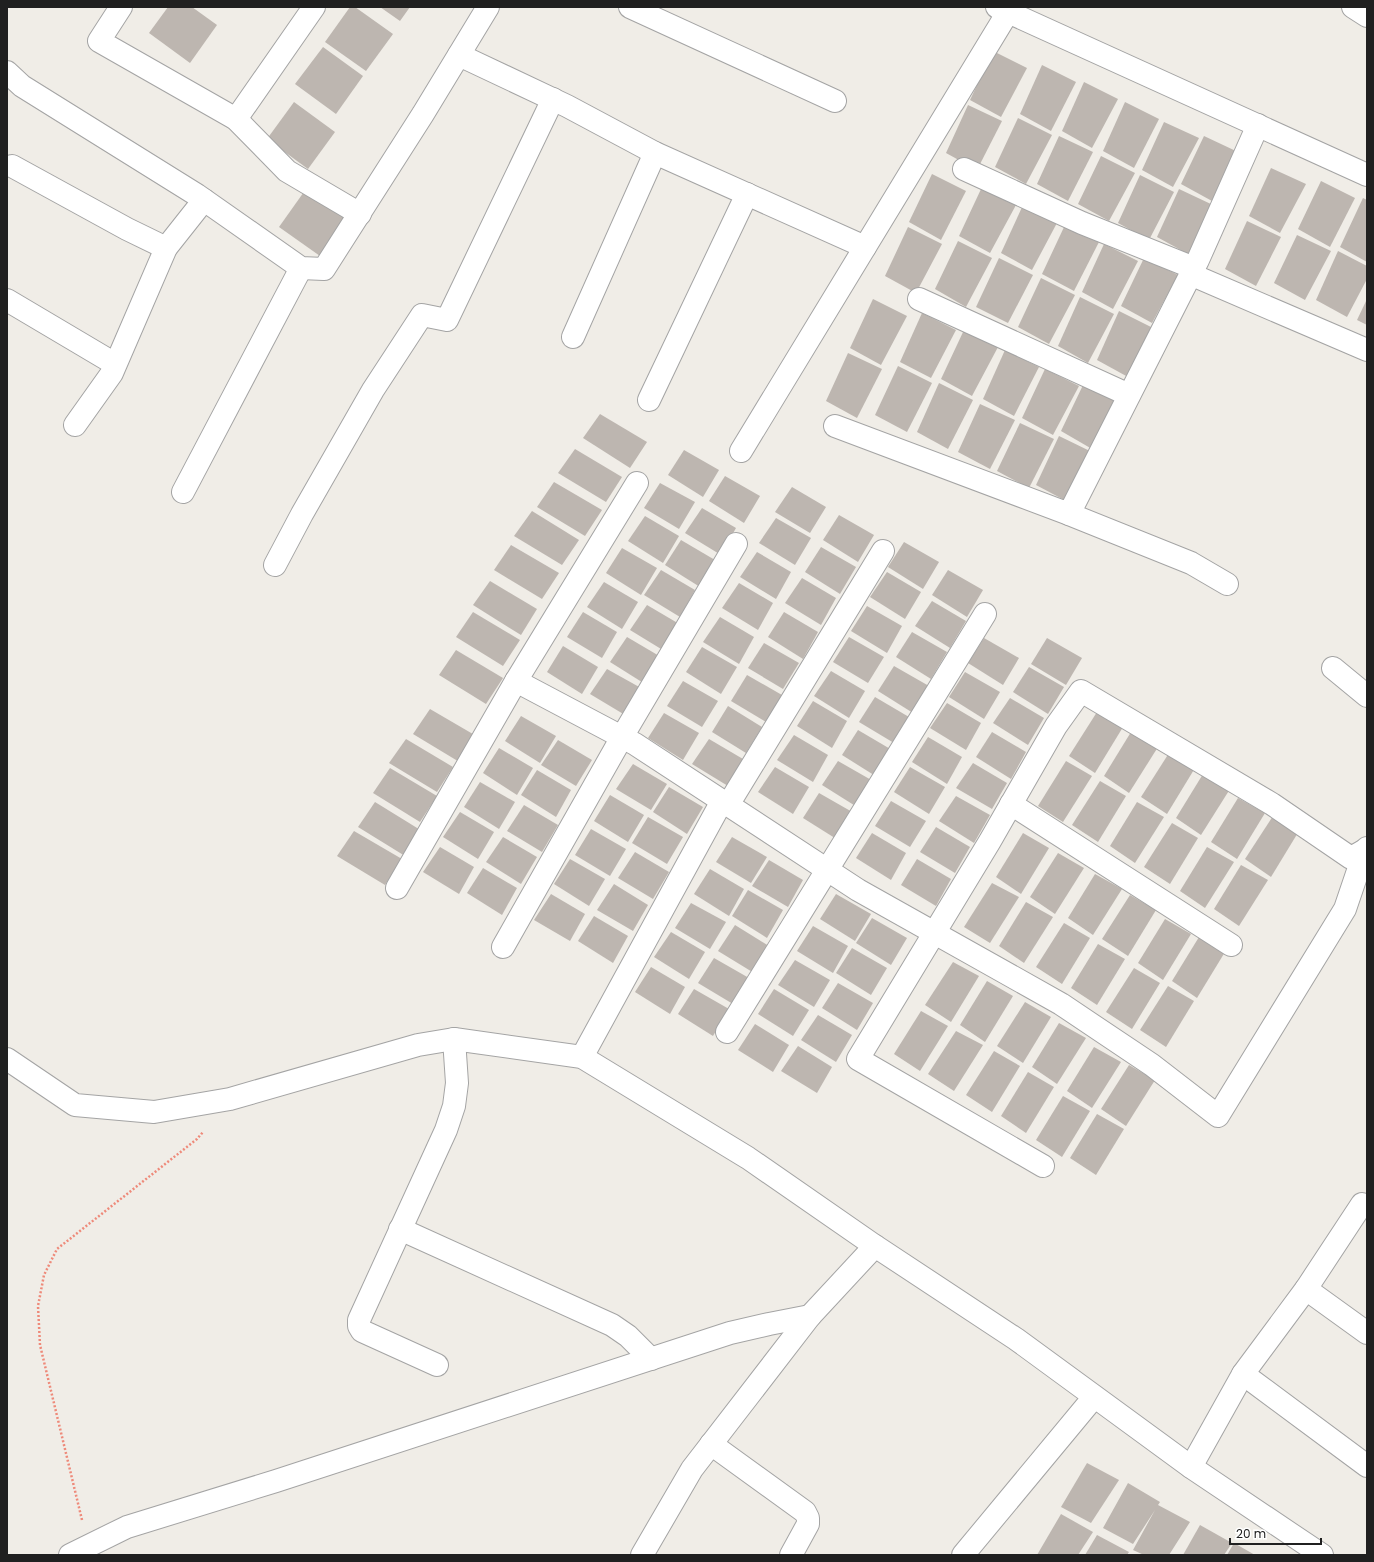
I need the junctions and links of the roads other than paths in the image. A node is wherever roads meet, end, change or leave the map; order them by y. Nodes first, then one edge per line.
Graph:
1 (121, 7) edge
2 (314, 7) edge
3 (488, 7) edge
4 (630, 7) edge
5 (1353, 7) edge
6 (1006, 9) edge
7 (1367, 16) edge
8 (459, 55) junction
9 (7, 72) edge
10 (553, 99) junction
11 (835, 101) dead end
12 (236, 119) junction
13 (1258, 125) junction
14 (655, 153) junction
15 (12, 166) dead end
16 (964, 168) dead end
17 (1367, 175) edge
18 (747, 194) junction
19 (204, 200) junction
20 (360, 214) junction
21 (865, 247) junction
22 (166, 248) junction
23 (301, 268) junction
24 (1192, 271) junction
25 (7, 300) edge
26 (919, 300) dead end
27 (572, 337) dead end
28 (1367, 350) edge
29 (115, 364) junction
30 (1129, 395) junction
31 (648, 400) dead end
32 (75, 425) dead end
33 (835, 426) dead end
34 (741, 452) dead end
35 (637, 483) dead end
36 (183, 492) dead end
37 (1069, 514) junction
38 (736, 544) dead end
39 (883, 551) dead end
40 (275, 565) dead end
41 (1227, 584) dead end
42 (984, 614) dead end
43 (1333, 668) dead end
44 (516, 681) junction
45 (1367, 696) edge
46 (622, 737) junction
47 (725, 803) junction
48 (1011, 804) junction
49 (1366, 849) edge
50 (827, 870) junction
51 (397, 888) dead end
52 (934, 933) junction
53 (1231, 944) dead end
54 (503, 948) dead end
55 (727, 1032) dead end
56 (454, 1039) junction
57 (582, 1057) junction
58 (7, 1059) edge
59 (1043, 1166) dead end
60 (1367, 1207) edge
61 (400, 1230) junction
62 (875, 1246) junction
63 (1306, 1289) junction
64 (810, 1316) junction
65 (1367, 1333) edge
66 (652, 1358) junction
67 (437, 1365) dead end
68 (1243, 1374) junction
69 (1094, 1397) junction
70 (711, 1444) junction
71 (1367, 1466) edge
72 (1191, 1467) junction
73 (80, 1550) edge
74 (642, 1555) edge
75 (791, 1555) edge
76 (963, 1555) edge
77 (1322, 1555) edge

1 - 12 street
2 - 12 street
3 - 8 street
4 - 11 street
5 - 7 street
6 - 13 street
6 - 21 street
8 - 10 street
8 - 20 street
9 - 19 street
10 - 14 street
10 - 40 street
12 - 20 street
13 - 17 street
13 - 24 street
14 - 18 street
14 - 27 street
15 - 22 street
16 - 24 street
18 - 21 street
18 - 31 street
19 - 22 street
19 - 23 street
20 - 23 street
21 - 34 street
22 - 29 street
23 - 36 street
24 - 28 street
24 - 30 street
25 - 29 street
26 - 30 street
29 - 32 street
30 - 37 street
33 - 37 street
35 - 44 street
37 - 41 street
38 - 46 street
39 - 47 street
42 - 50 street
43 - 45 street
44 - 46 street
44 - 51 street
46 - 47 street
46 - 54 street
47 - 50 street
47 - 57 street
48 - 49 street
48 - 52 street
48 - 53 street
49 - 52 street
50 - 52 street
50 - 55 street
52 - 59 street
56 - 57 street
56 - 58 street
56 - 61 street
57 - 62 street
60 - 63 street
61 - 66 street
61 - 67 street
62 - 64 street
62 - 69 street
63 - 65 street
63 - 68 street
64 - 66 street
64 - 70 street
66 - 73 street
68 - 71 street
68 - 72 street
69 - 72 street
69 - 76 street
70 - 74 street
70 - 75 street
72 - 77 street

